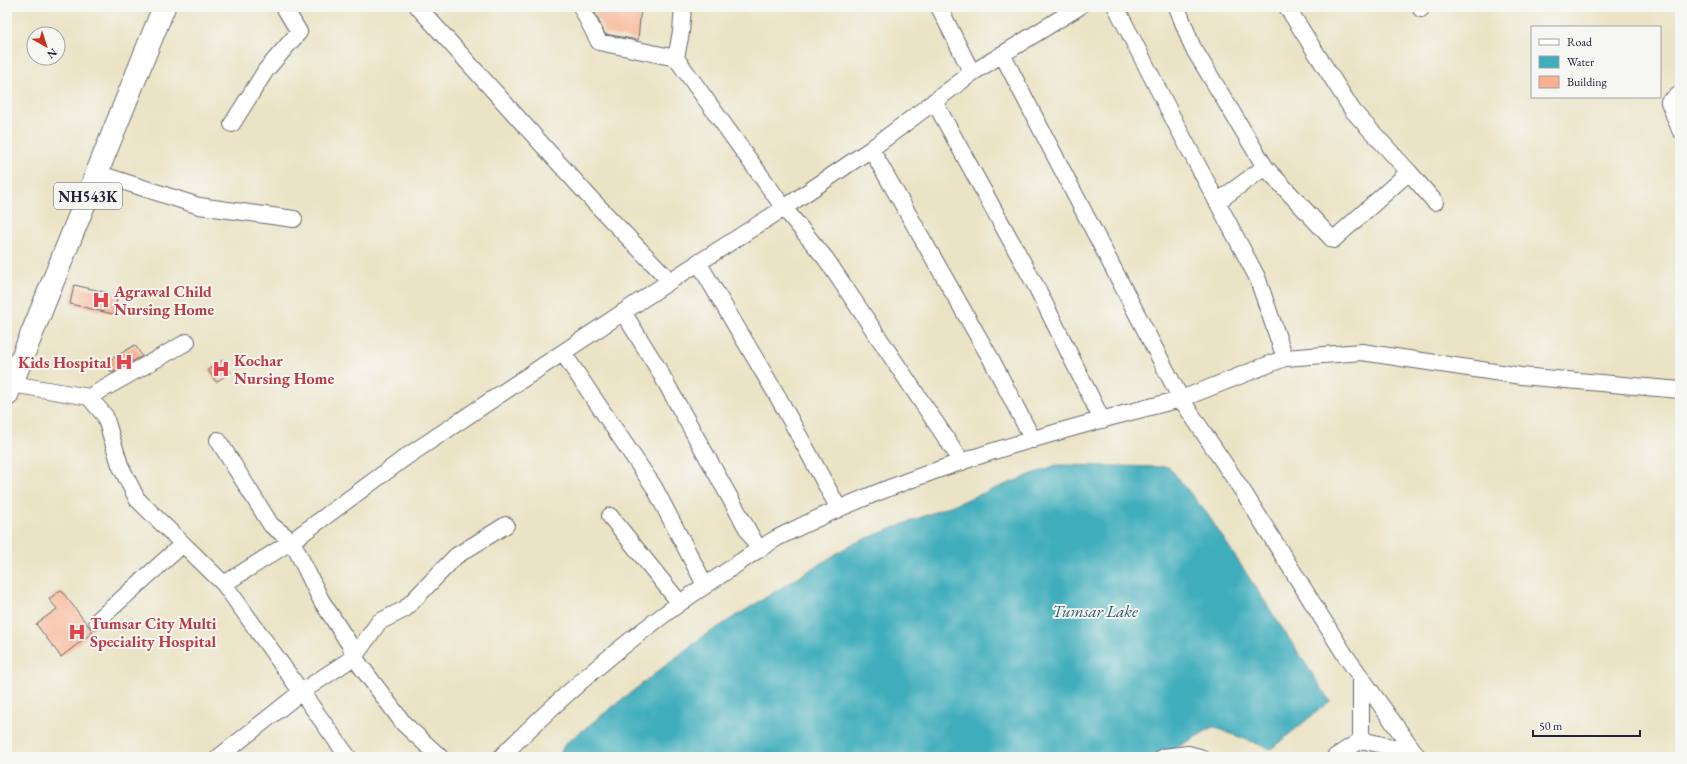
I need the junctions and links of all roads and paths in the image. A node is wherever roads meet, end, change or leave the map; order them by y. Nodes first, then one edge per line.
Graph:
1 (164, 7) edge
2 (284, 7) edge
3 (418, 7) edge
4 (581, 7) edge
5 (683, 7) edge
6 (939, 7) edge
7 (1079, 7) edge
8 (1116, 7) edge
9 (1177, 7) edge
10 (1287, 7) edge
11 (1002, 54) junction
12 (676, 58) junction
13 (972, 73) junction
14 (1680, 94) edge
15 (934, 101) junction
16 (232, 124) dead end
17 (1680, 130) edge
18 (871, 149) junction
19 (1265, 167) junction
20 (1409, 172) junction
21 (97, 173) junction
22 (1217, 202) junction
23 (1435, 202) dead end
24 (784, 208) junction
25 (294, 219) dead end
26 (698, 262) junction
27 (670, 281) junction
28 (623, 312) junction
29 (187, 342) dead end
30 (563, 353) junction
31 (1285, 358) junction
32 (10, 390) edge
33 (1680, 390) edge
34 (89, 397) junction
35 (1181, 399) junction
36 (1102, 420) junction
37 (218, 440) dead end
38 (1033, 440) junction
39 (962, 462) junction
40 (839, 509) junction
41 (610, 516) dead end
42 (506, 525) dead end
43 (292, 541) junction
44 (183, 544) junction
45 (759, 550) junction
46 (224, 584) junction
47 (705, 585) junction
48 (679, 602) junction
49 (97, 621) dead end
50 (354, 657) junction
51 (1361, 677) junction
52 (301, 692) junction
53 (1361, 740) junction
54 (1416, 755) edge
55 (219, 757) edge
56 (348, 757) edge
57 (440, 757) edge
58 (500, 757) edge
59 (1163, 757) edge
60 (1200, 757) edge
61 (1335, 757) edge

1 - 21 highway, NH543K
2 - 16 street
3 - 27 street
4 - 12 street
5 - 12 street
6 - 13 street
7 - 11 street
8 - 22 street
9 - 19 street
10 - 20 street
11 - 13 street
11 - 35 street
12 - 24 street
13 - 15 street
14 - 17 street
15 - 18 street
15 - 36 street
18 - 24 street
18 - 38 street
19 - 20 street
19 - 22 street
20 - 23 street
21 - 25 street
21 - 32 highway, NH543K
22 - 31 street
24 - 26 street
24 - 39 street
26 - 27 street
26 - 40 street
27 - 28 street
28 - 30 street
28 - 45 street
29 - 34 street
30 - 43 street
30 - 47 street
31 - 33 street
31 - 35 street
32 - 34 street
34 - 44 street
35 - 36 street
35 - 51 street
36 - 38 street
37 - 43 street
38 - 39 street
39 - 40 street
40 - 45 street
41 - 48 street
42 - 50 street
43 - 46 street
43 - 50 street
44 - 46 street
44 - 49 street
45 - 47 street
46 - 52 street
47 - 48 street
48 - 58 street
50 - 52 street
50 - 57 street
51 - 53 street
51 - 54 street
52 - 55 street
52 - 56 street
53 - 54 street
53 - 61 street
59 - 60 street

